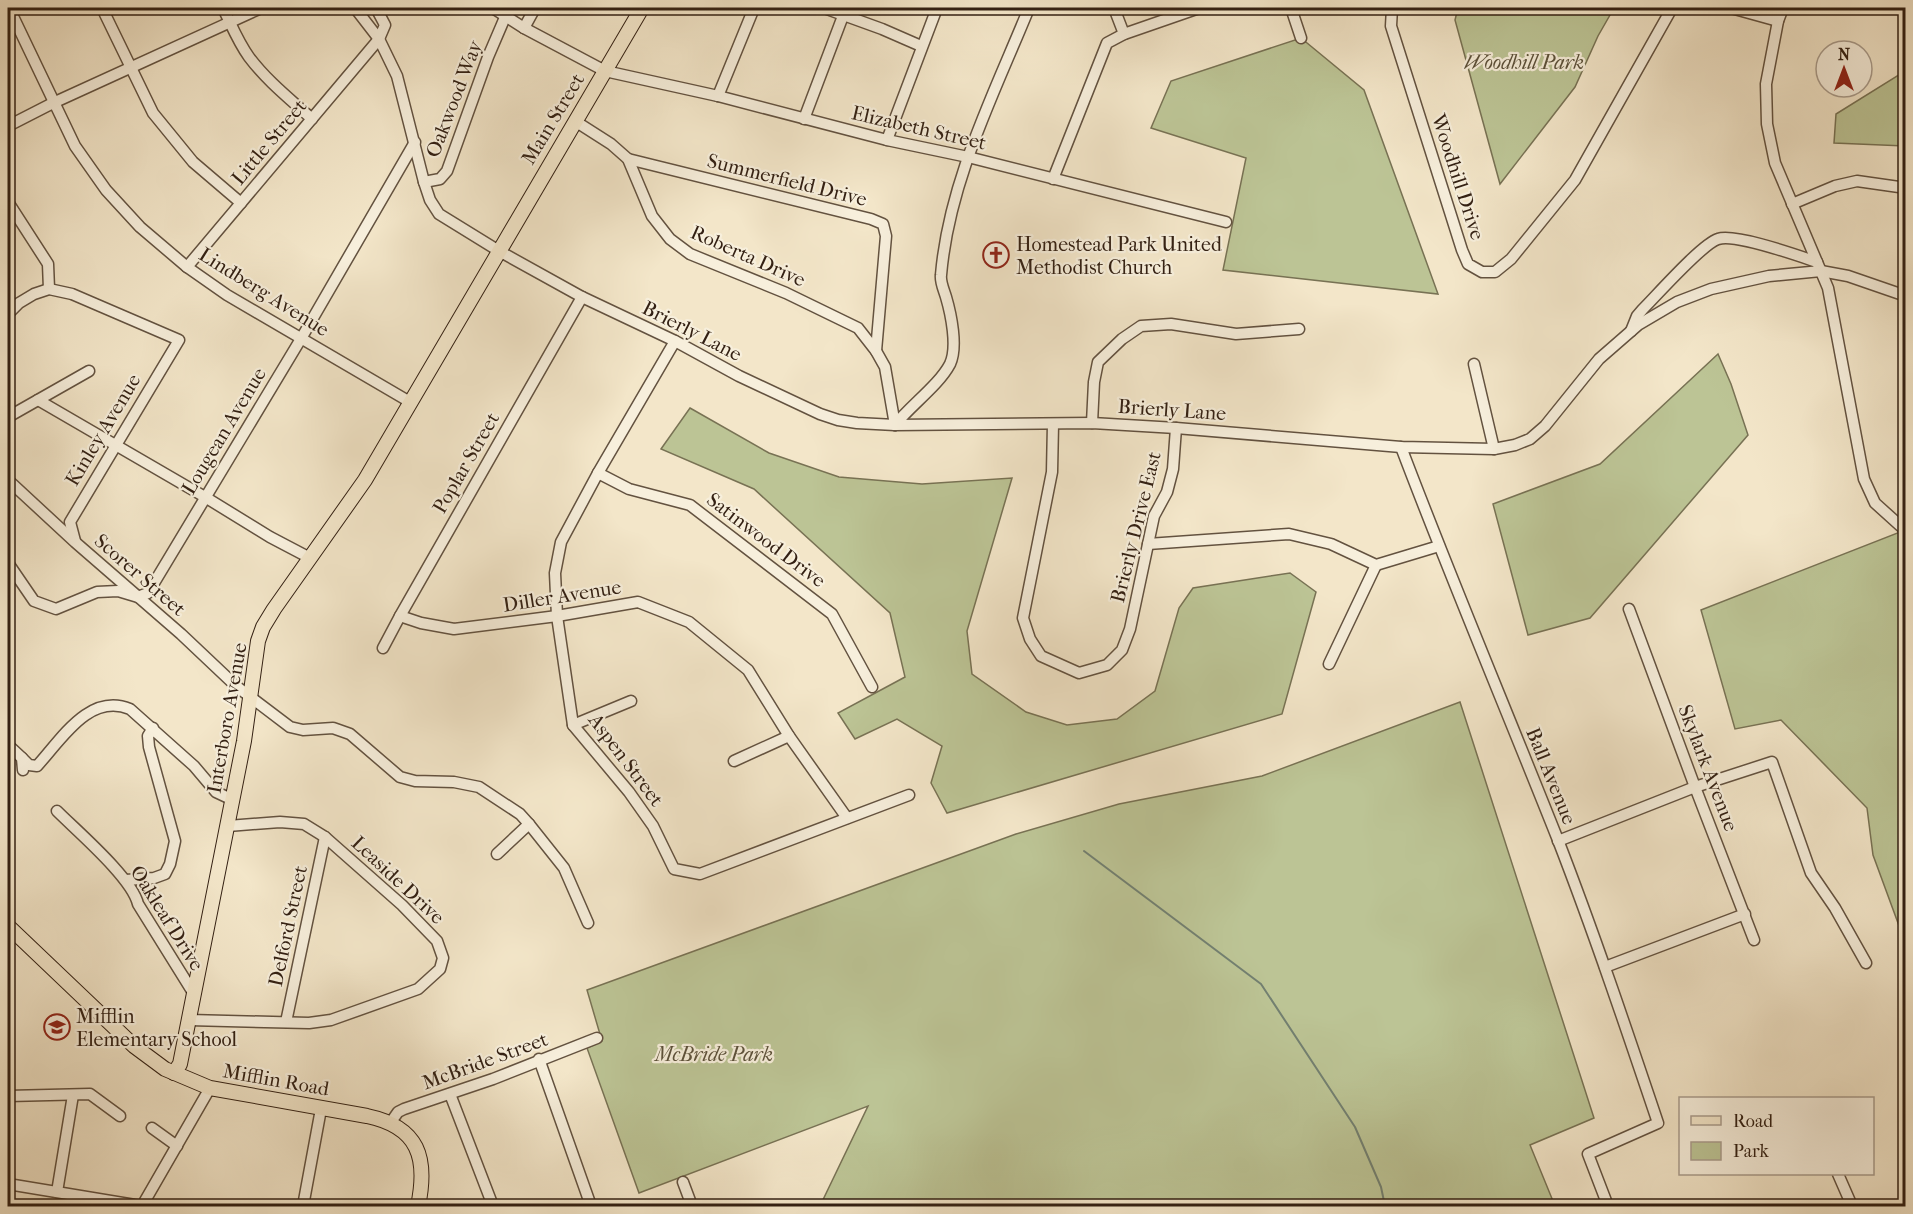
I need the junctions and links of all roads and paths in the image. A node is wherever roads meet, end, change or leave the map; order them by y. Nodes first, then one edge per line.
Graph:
1 (9, 8) edge
2 (102, 8) edge
3 (223, 8) edge
4 (261, 8) edge
5 (355, 8) edge
6 (376, 8) edge
7 (493, 8) edge
8 (535, 8) edge
9 (642, 8) edge
10 (754, 8) edge
11 (824, 8) edge
12 (937, 8) edge
13 (1029, 8) edge
14 (1114, 8) edge
15 (1199, 8) edge
16 (1291, 8) edge
17 (1392, 8) edge
18 (1672, 8) edge
19 (1731, 8) edge
20 (1783, 8) edge
21 (844, 11) edge
22 (506, 15) junction
23 (1778, 21) junction
24 (230, 22) junction
25 (524, 28) junction
26 (1124, 34) junction
27 (1301, 38) dead end
28 (379, 39) junction
29 (921, 46) junction
30 (130, 69) junction
31 (605, 70) junction
32 (718, 96) junction
33 (53, 103) junction
34 (312, 119) junction
35 (804, 119) junction
36 (575, 121) junction
37 (8, 126) edge
38 (887, 140) junction
39 (415, 142) junction
40 (968, 158) junction
41 (628, 159) junction
42 (1053, 179) junction
43 (424, 182) junction
44 (1905, 188) edge
45 (241, 203) junction
46 (1792, 204) junction
47 (8, 207) edge
48 (1226, 222) dead end
49 (499, 250) junction
50 (187, 267) junction
51 (1819, 267) junction
52 (49, 289) junction
53 (1905, 296) edge
54 (582, 297) junction
55 (8, 314) edge
56 (1299, 329) dead end
57 (1631, 331) junction
58 (302, 337) junction
59 (675, 341) junction
60 (876, 351) junction
61 (1474, 364) dead end
62 (89, 371) dead end
63 (55, 391) junction
64 (38, 400) junction
65 (410, 402) junction
66 (61, 414) junction
67 (8, 417) edge
68 (1092, 423) junction
69 (1053, 424) junction
70 (895, 425) junction
71 (1176, 428) junction
72 (115, 445) junction
73 (1401, 447) junction
74 (1494, 450) junction
75 (598, 472) junction
76 (8, 480) edge
77 (205, 497) junction
78 (1905, 531) edge
79 (75, 542) junction
80 (1148, 544) junction
81 (1438, 546) junction
82 (310, 558) junction
83 (8, 563) edge
84 (1376, 565) junction
85 (138, 597) junction
86 (1629, 609) dead end
87 (400, 616) junction
88 (557, 616) junction
89 (383, 648) dead end
90 (1329, 664) dead end
91 (872, 687) dead end
92 (251, 697) junction
93 (631, 701) dead end
94 (573, 725) junction
95 (153, 728) junction
96 (789, 736) junction
97 (8, 746) edge
98 (734, 761) dead end
99 (1695, 787) junction
100 (909, 795) dead end
101 (233, 800) junction
102 (57, 812) dead end
103 (848, 818) junction
104 (529, 824) junction
105 (228, 826) junction
106 (325, 837) junction
107 (1558, 841) junction
108 (496, 854) dead end
109 (126, 880) junction
110 (1745, 914) junction
111 (588, 923) dead end
112 (8, 926) edge
113 (1754, 940) dead end
114 (1866, 963) dead end
115 (1605, 967) junction
116 (194, 994) junction
117 (189, 1020) junction
118 (286, 1022) junction
119 (597, 1038) dead end
120 (539, 1059) junction
121 (174, 1073) junction
122 (210, 1088) junction
123 (450, 1094) junction
124 (73, 1095) junction
125 (8, 1096) edge
126 (321, 1108) junction
127 (120, 1116) dead end
128 (391, 1122) junction
129 (152, 1128) dead end
130 (177, 1146) junction
131 (1839, 1175) edge
132 (683, 1182) dead end
133 (8, 1184) edge
134 (57, 1192) junction
135 (80, 1202) edge
136 (142, 1206) edge
137 (303, 1206) edge
138 (418, 1206) edge
139 (493, 1206) edge
140 (591, 1206) edge
141 (692, 1206) edge
142 (1608, 1206) edge
143 (1852, 1206) edge

1 - 33 street, Lindberg Avenue
2 - 30 street
3 - 24 street
4 - 24 street
5 - 28 street
6 - 28 street
7 - 22 street, Elizabeth Street
8 - 25 street
9 - 31 main road, Main Street
10 - 32 street
11 - 21 street
12 - 29 street
13 - 40 street
14 - 26 street
15 - 26 street
16 - 27 street
17 - 18 street, Woodhill Drive
19 - 23 street
20 - 23 street
21 - 29 street
21 - 35 street
22 - 25 street, Elizabeth Street
22 - 43 street, Oakwood Way
23 - 46 street
24 - 30 street
24 - 34 street
25 - 31 street, Elizabeth Street
26 - 42 street
28 - 34 street, Little Street
28 - 39 street, Brierly Lane
29 - 38 street
30 - 33 street
30 - 45 street
31 - 32 street, Elizabeth Street
31 - 36 main road, Main Street
32 - 35 street, Elizabeth Street
33 - 37 street
33 - 50 street, Lindberg Avenue
34 - 45 street, Little Street
35 - 38 street, Elizabeth Street
36 - 41 street, Roberta Drive
36 - 49 main road, Main Street
38 - 40 street, Elizabeth Street
39 - 43 street, Brierly Lane
39 - 58 street, Lougean Avenue
40 - 42 street, Elizabeth Street
40 - 70 street
41 - 60 street, Roberta Drive
41 - 60 street, Summerfield Drive
42 - 48 street, Elizabeth Street
43 - 49 street, Brierly Lane
44 - 46 street
45 - 50 street, Little Street
46 - 51 street
47 - 52 street
49 - 54 street, Brierly Lane
49 - 65 main road, Interboro Avenue
50 - 58 street, Lindberg Avenue
51 - 53 street
51 - 57 street, Brierly Lane
51 - 57 street
51 - 78 street
52 - 55 street
52 - 72 street, Kinley Avenue
54 - 59 street, Brierly Lane
54 - 87 street, Poplar Street
56 - 68 street
57 - 74 street, Brierly Lane
58 - 65 street, Lindberg Avenue
58 - 77 street, Lougean Avenue
59 - 70 street, Brierly Lane
59 - 75 street, Aspen Street
60 - 70 street, Roberta Drive
61 - 74 street
62 - 63 street
63 - 64 street
63 - 66 street
64 - 66 street
64 - 67 street
65 - 82 main road, Interboro Avenue
66 - 72 street
68 - 69 street, Brierly Lane
68 - 71 street, Brierly Lane
69 - 70 street, Brierly Lane
69 - 80 street, Brierly Drive East
71 - 73 street, Brierly Lane
71 - 80 street, Brierly Drive East
72 - 77 street
72 - 79 street, Kinley Avenue
73 - 74 street, Brierly Lane
73 - 81 street, Ball Avenue
75 - 88 street, Aspen Street
75 - 91 street, Satinwood Drive
76 - 79 street, Scorer Street
77 - 82 street
77 - 85 street, Lougean Avenue
79 - 85 street, Scorer Street
80 - 84 street
81 - 84 street
81 - 107 street, Ball Avenue
82 - 92 main road, Interboro Avenue
83 - 85 street
84 - 90 street
85 - 92 street, Scorer Street
86 - 99 street, Skylark Avenue
87 - 88 street, Diller Avenue
87 - 89 street, Poplar Street
88 - 94 street, Aspen Street
88 - 96 street, Diller Avenue
92 - 101 main road, Interboro Avenue
92 - 104 street, Scorer Street
93 - 94 street
94 - 103 street, Aspen Street
95 - 97 street
95 - 101 street
95 - 109 street
96 - 98 street
96 - 103 street, Diller Avenue
99 - 107 street
99 - 110 street, Skylark Avenue
99 - 114 street
100 - 103 street, Aspen Street
101 - 105 main road, Interboro Avenue
102 - 109 street, Oakleaf Drive
104 - 108 street
104 - 111 street, Scorer Street
105 - 106 street, Leaside Drive
105 - 116 main road, Interboro Avenue
106 - 118 street, Delford Street
106 - 118 street, Leaside Drive
107 - 115 street, Ball Avenue
109 - 116 street, Oakleaf Drive
110 - 113 street, Skylark Avenue
110 - 115 street
112 - 121 main road, Mifflin Road
115 - 142 street, Ball Avenue
116 - 117 main road, Interboro Avenue
117 - 118 street, Leaside Drive
117 - 121 main road, Interboro Avenue
119 - 120 street, McBride Street
120 - 123 street, McBride Street
120 - 140 street
121 - 122 main road, Mifflin Road
122 - 126 main road, Mifflin Road
122 - 130 street
123 - 128 street, McBride Street
123 - 139 street
124 - 125 street
124 - 127 street
124 - 134 street
126 - 128 main road, Mifflin Road
126 - 137 street
128 - 138 main road, Mifflin Road
129 - 130 street
130 - 136 street
131 - 143 street
132 - 141 street
133 - 134 street
134 - 135 street
135 - 136 street

